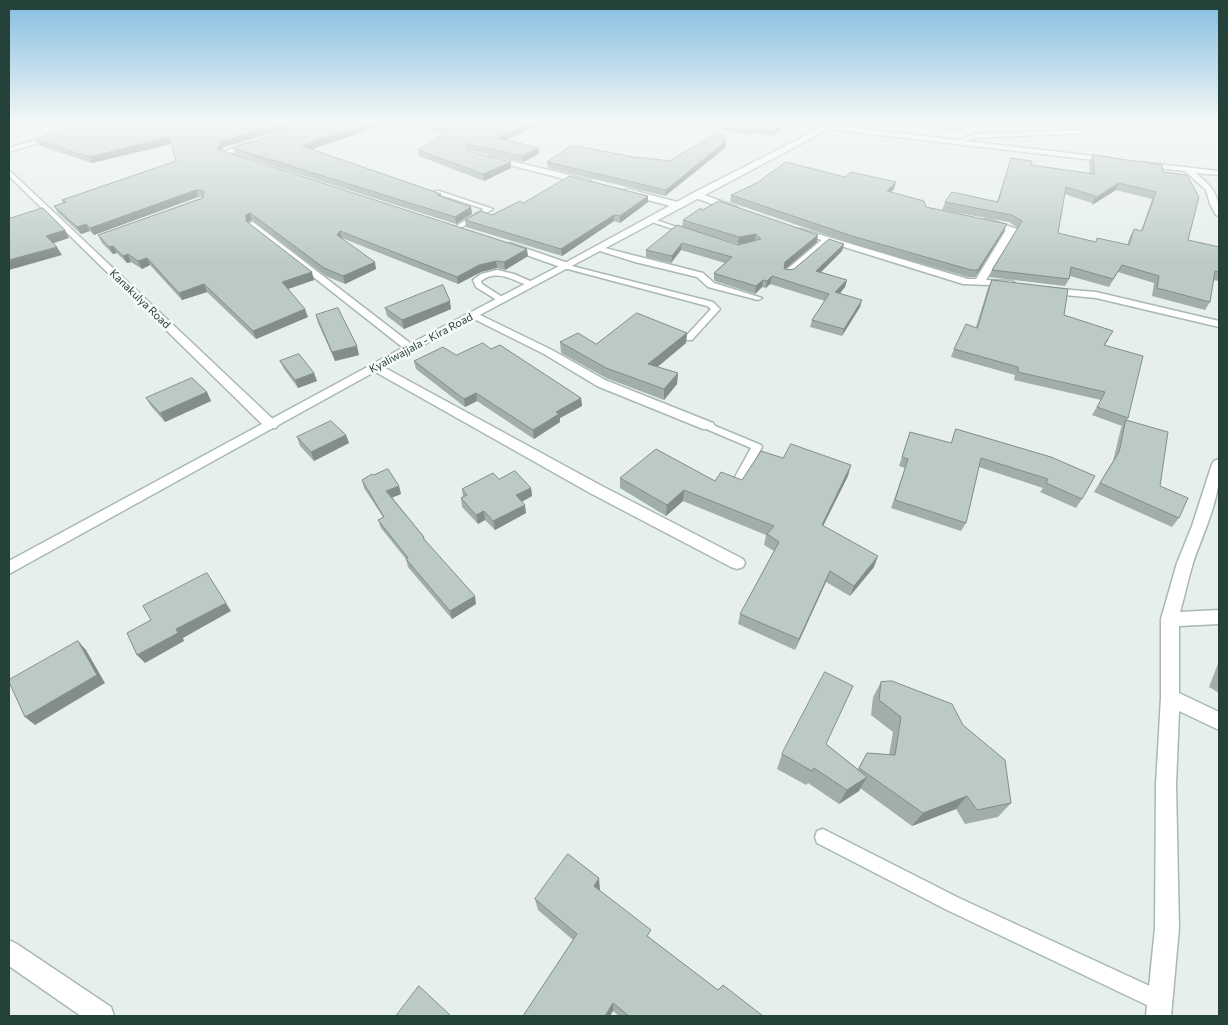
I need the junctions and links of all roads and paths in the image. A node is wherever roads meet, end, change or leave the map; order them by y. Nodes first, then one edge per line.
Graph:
1 (543, 171) edge
2 (743, 171) edge
3 (1190, 171) edge
4 (1202, 171) edge
5 (1219, 173) edge
6 (11, 177) edge
7 (594, 184) edge
8 (622, 191) edge
9 (437, 192) edge
10 (696, 195) junction
11 (678, 205) junction
12 (740, 211) edge
13 (1219, 213) edge
14 (651, 220) junction
15 (980, 221) edge
16 (253, 224) edge
17 (785, 227) edge
18 (455, 229) edge
19 (696, 235) edge
20 (827, 240) junction
21 (500, 243) edge
22 (600, 248) junction
23 (567, 266) junction
24 (788, 273) edge
25 (979, 282) junction
26 (533, 284) junction
27 (1017, 286) edge
28 (1034, 288) edge
29 (758, 298) dead end
30 (503, 300) junction
31 (474, 315) junction
32 (1219, 324) edge
33 (689, 338) dead end
34 (410, 348) junction
35 (376, 368) junction
36 (271, 425) junction
37 (708, 426) joint
38 (1219, 464) edge
39 (740, 477) edge
40 (737, 563) dead end
41 (9, 568) edge
42 (1219, 617) edge
43 (1170, 619) junction
44 (1170, 698) junction
45 (1219, 721) edge
46 (823, 836) dead end
47 (9, 952) edge
48 (1159, 1008) edge
49 (102, 1016) edge

1 - 7 street
2 - 10 street, Kyaliwajjala - Kira Road
3 - 13 street
4 - 5 street
6 - 36 street, Kanakulya Road
8 - 11 street
9 - 18 lane
10 - 11 street, Kyaliwajjala - Kira Road
10 - 12 street
11 - 14 street, Kyaliwajjala - Kira Road
14 - 19 lane
14 - 22 street, Kyaliwajjala - Kira Road
15 - 25 street
16 - 34 street
17 - 20 street
20 - 24 lane
20 - 25 street
21 - 23 street
22 - 23 street, Kyaliwajjala - Kira Road
22 - 29 lane
23 - 26 street, Kyaliwajjala - Kira Road
23 - 33 lane
25 - 27 street
26 - 30 street, Kyaliwajjala - Kira Road
26 - 30 lane
28 - 32 street
30 - 31 street, Kyaliwajjala - Kira Road
31 - 34 street, Kyaliwajjala - Kira Road
31 - 37 street
34 - 35 street, Kyaliwajjala - Kira Road
35 - 36 street, Kyaliwajjala - Kira Road
35 - 40 street
36 - 41 street, Kyaliwajjala - Kira Road
37 - 39 lane
38 - 43 street
42 - 43 street
43 - 44 street
44 - 45 street
44 - 48 street
46 - 48 lane
47 - 49 street

